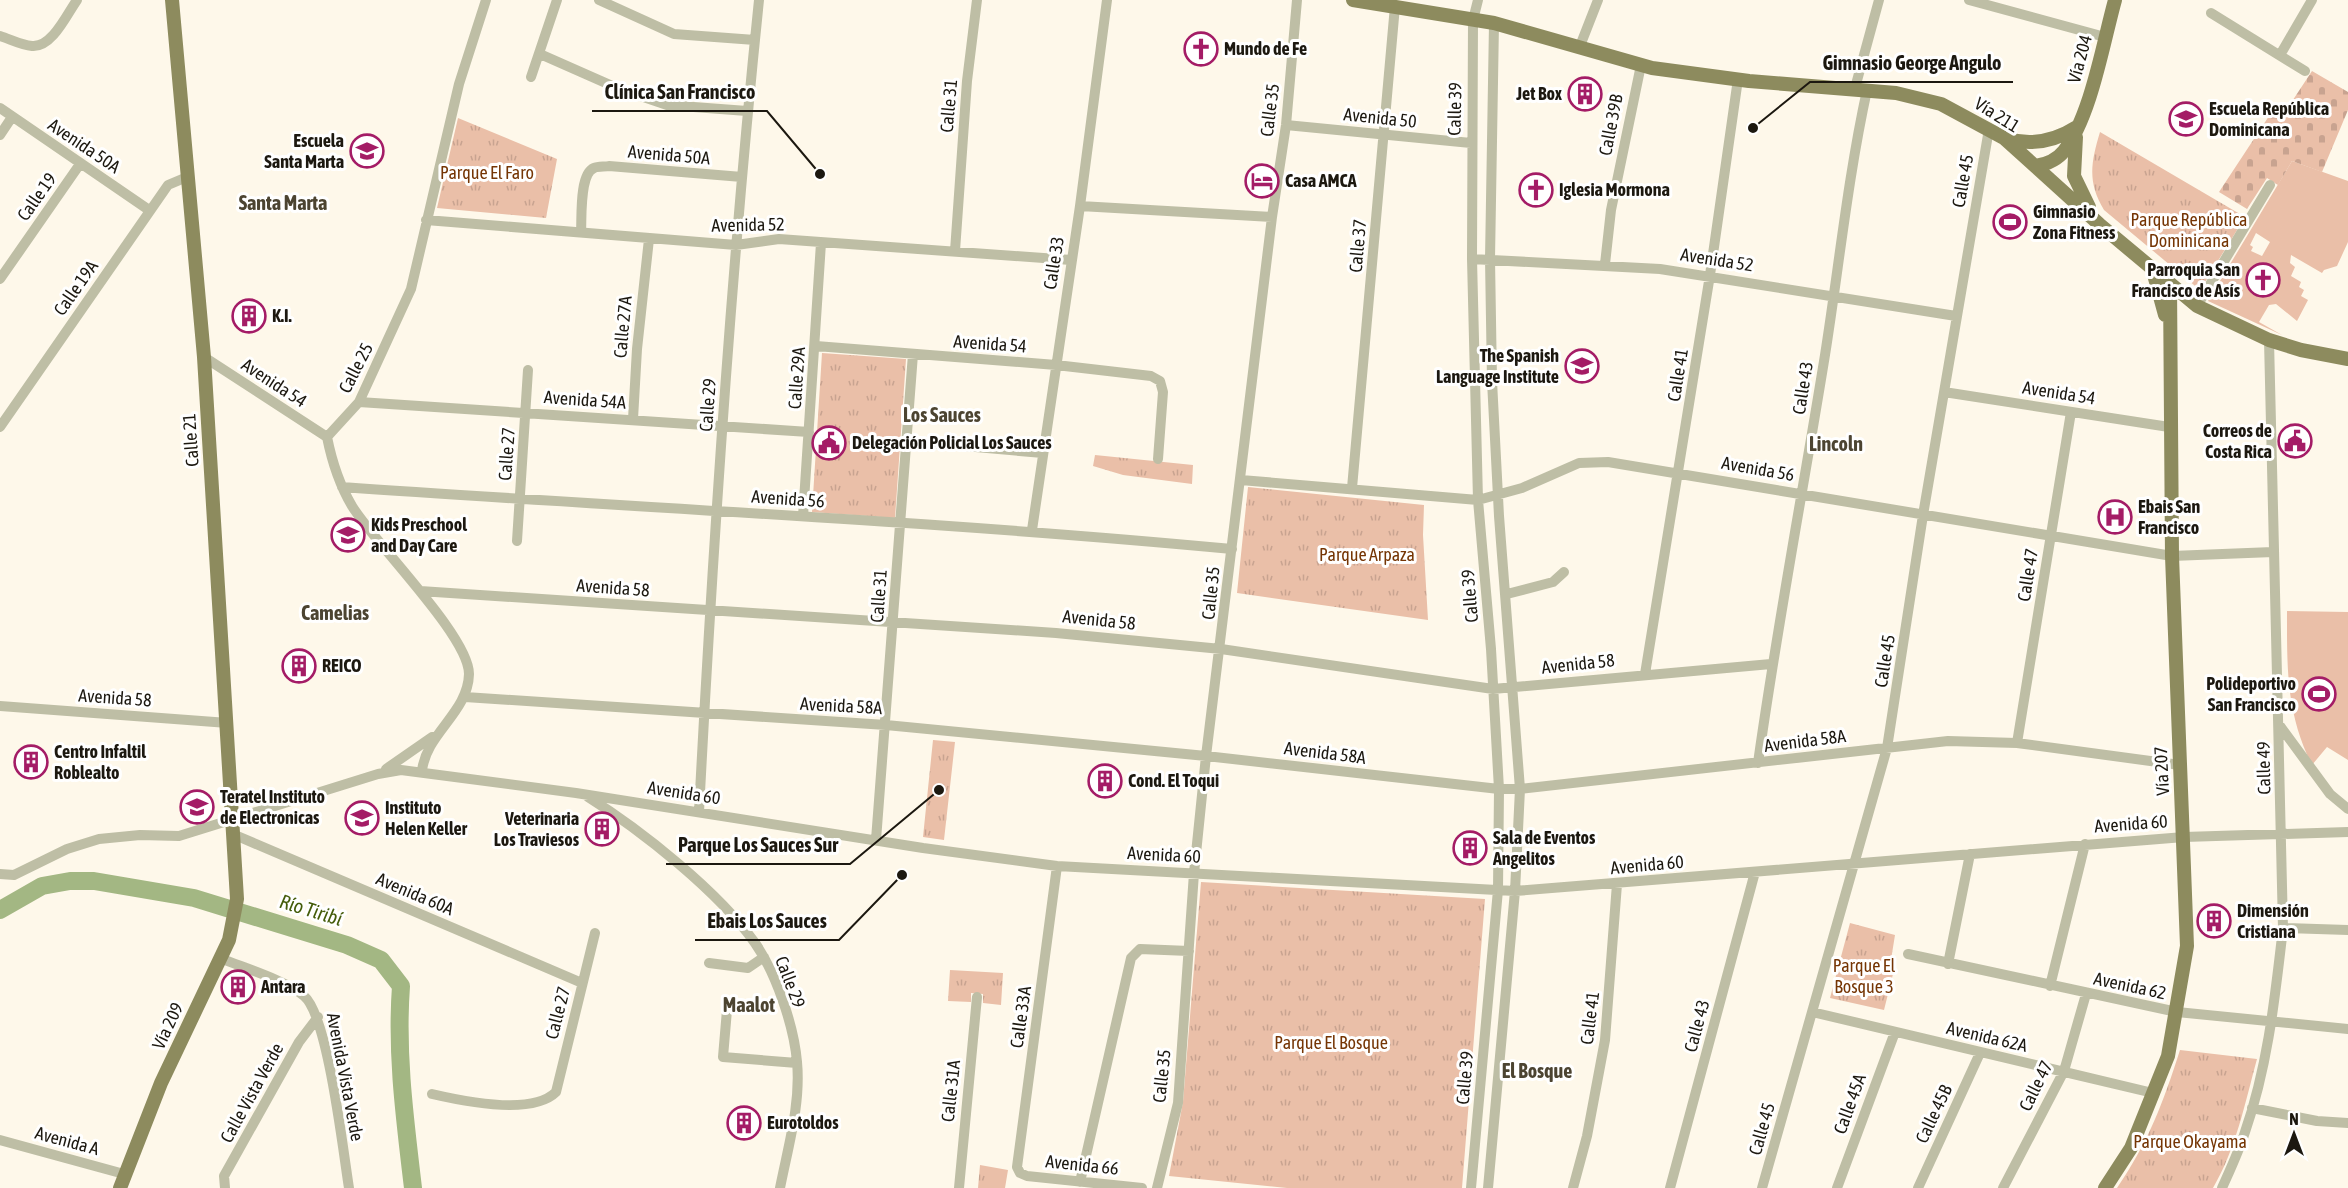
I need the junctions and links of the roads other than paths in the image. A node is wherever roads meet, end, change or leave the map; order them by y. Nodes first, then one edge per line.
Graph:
1 (76, 0) edge
2 (172, 0) edge
3 (486, 0) edge
4 (557, 0) edge
5 (599, 0) edge
6 (759, 0) edge
7 (977, 0) edge
8 (1107, 0) edge
9 (1297, 0) edge
10 (1353, 0) edge
11 (1478, 0) edge
12 (1598, 0) edge
13 (1879, 0) edge
14 (1969, 0) edge
15 (2115, 0) edge
16 (2312, 0) edge
17 (623, 4) edge
18 (1395, 6) junction
19 (2211, 13) dead end
20 (1473, 20) junction
21 (1494, 23) junction
22 (0, 36) edge
23 (2105, 37) junction
24 (755, 40) junction
25 (1580, 46) junction
26 (540, 54) junction
27 (2280, 55) junction
28 (1641, 64) junction
29 (2305, 71) dead end
30 (531, 77) dead end
31 (1738, 79) junction
32 (1861, 89) junction
33 (0, 108) edge
34 (747, 111) junction
35 (12, 117) junction
36 (1286, 124) junction
37 (2077, 127) junction
38 (1989, 129) junction
39 (0, 135) edge
40 (1385, 135) junction
41 (2004, 138) junction
42 (1471, 143) junction
43 (80, 164) junction
44 (2036, 166) junction
45 (187, 177) junction
46 (742, 177) junction
47 (2270, 185) dead end
48 (1080, 206) junction
49 (149, 210) junction
50 (1272, 217) junction
51 (426, 220) junction
52 (2099, 224) junction
53 (581, 232) junction
54 (648, 239) junction
55 (821, 243) junction
56 (736, 245) junction
57 (955, 251) junction
58 (1472, 259) junction
59 (1491, 259) junction
60 (1071, 260) junction
61 (1605, 264) junction
62 (2153, 271) junction
63 (1710, 275) junction
64 (0, 279) edge
65 (2170, 284) junction
66 (1834, 297) junction
67 (2197, 306) junction
68 (1956, 316) junction
69 (2170, 336) junction
70 (2269, 340) junction
71 (816, 346) junction
72 (913, 354) junction
73 (204, 357) junction
74 (2348, 359) edge
75 (1056, 365) junction
76 (528, 370) dead end
77 (1944, 392) junction
78 (359, 402) junction
79 (526, 412) junction
80 (2071, 412) junction
81 (633, 420) junction
82 (1, 423) edge
83 (2169, 427) junction
84 (723, 428) junction
85 (810, 432) junction
86 (327, 437) junction
87 (907, 441) junction
88 (1043, 453) junction
89 (1158, 459) dead end
90 (1679, 473) junction
91 (1241, 480) junction
92 (342, 488) junction
93 (1352, 488) junction
94 (1802, 494) junction
95 (1498, 495) junction
96 (520, 500) junction
97 (1478, 500) junction
98 (719, 511) junction
99 (1923, 515) junction
100 (803, 516) junction
101 (901, 524) junction
102 (1032, 530) junction
103 (2051, 534) junction
104 (517, 541) dead end
105 (1232, 549) junction
106 (2273, 552) junction
107 (2172, 556) junction
108 (1564, 572) dead end
109 (420, 591) junction
110 (1507, 594) junction
111 (710, 612) junction
112 (894, 622) junction
113 (1221, 649) junction
114 (1772, 664) junction
115 (1645, 674) junction
116 (1514, 688) junction
117 (1493, 689) junction
118 (465, 697) junction
119 (0, 706) edge
120 (704, 714) junction
121 (447, 722) junction
122 (228, 723) junction
123 (886, 724) junction
124 (2280, 725) junction
125 (2017, 743) junction
126 (1887, 748) junction
127 (1206, 756) junction
128 (1758, 763) junction
129 (2180, 765) junction
130 (422, 771) junction
131 (378, 774) junction
132 (1499, 789) junction
133 (1520, 789) junction
134 (582, 794) junction
135 (2348, 810) edge
136 (699, 813) junction
137 (234, 820) junction
138 (2348, 832) edge
139 (2281, 834) junction
140 (235, 835) junction
141 (2184, 837) junction
142 (876, 840) junction
143 (2085, 844) junction
144 (1970, 854) junction
145 (1854, 864) junction
146 (1057, 866) junction
147 (1755, 872) junction
148 (1194, 873) junction
149 (0, 874) edge
150 (238, 878) joint
151 (1617, 884) junction
152 (1498, 890) junction
153 (1515, 891) junction
154 (2283, 928) junction
155 (2348, 930) edge
156 (595, 933) dead end
157 (1189, 951) junction
158 (1908, 954) dead end
159 (764, 957) junction
160 (220, 958) junction
161 (709, 963) dead end
162 (1948, 964) junction
163 (582, 983) junction
164 (2050, 986) junction
165 (2086, 994) junction
166 (977, 997) dead end
167 (727, 1010) dead end
168 (1812, 1012) junction
169 (2177, 1012) junction
170 (318, 1017) junction
171 (2272, 1021) junction
172 (2348, 1029) edge
173 (1895, 1032) junction
174 (1980, 1053) junction
175 (797, 1063) junction
176 (2064, 1071) junction
177 (2154, 1093) junction
178 (432, 1094) dead end
179 (2252, 1108) junction
180 (2348, 1123) edge
181 (0, 1140) edge
182 (1020, 1173) joint
183 (122, 1181) edge
184 (1080, 1182) junction
185 (225, 1188) edge
186 (349, 1188) edge
187 (780, 1188) edge
188 (959, 1188) edge
189 (1142, 1188) edge
190 (1157, 1188) edge
191 (1470, 1188) edge
192 (1488, 1188) edge
193 (1573, 1188) edge
194 (1670, 1188) edge
195 (1762, 1188) edge
196 (1837, 1188) edge
197 (1918, 1188) edge
198 (2002, 1188) edge
199 (2105, 1188) edge
200 (2222, 1188) edge

1 - 22 street
2 - 45 main road, Calle 21
3 - 51 street, Calle 25
4 - 26 street
5 - 17 street
6 - 24 street, Calle 29
7 - 57 street, Calle 31
8 - 48 street, Calle 33
9 - 36 street, Calle 35
10 - 18 main road, Vía 211
11 - 20 street, Calle 39
12 - 25 street
13 - 32 street, Calle 43
14 - 23 street
15 - 23 main road, Vía 204
16 - 27 street
17 - 24 street
18 - 20 main road, Vía 211
18 - 40 street, Calle 37
19 - 27 street
20 - 21 main road, Vía 211
20 - 42 street, Calle 39
21 - 25 main road, Vía 211
21 - 59 street, Calle 39
23 - 37 main road, Vía 204
24 - 34 street, Calle 29
25 - 28 main road, Vía 211
26 - 30 street
26 - 34 street
27 - 29 street
28 - 31 main road, Vía 211
28 - 61 street, Calle 39B
31 - 32 main road, Vía 211
31 - 63 street, Calle 41
32 - 38 main road, Vía 211
32 - 66 street, Calle 43
33 - 35 street, Avenida 50A
34 - 46 street, Calle 29
35 - 39 street
35 - 43 street, Avenida 50A
36 - 40 street, Avenida 50
36 - 50 street, Calle 35
37 - 41 main road
37 - 44 main road, Vía 204
37 - 52 main road
38 - 41 main road, Vía 211
38 - 68 street, Calle 45
40 - 42 street, Avenida 50
40 - 93 street, Calle 37
41 - 44 main road, Vía 211
42 - 58 street, Calle 39
43 - 49 street, Avenida 50A
43 - 64 street, Calle 19
44 - 52 main road, Vía 211
45 - 49 street, Calle 19A
45 - 73 main road, Calle 21
46 - 53 street, Avenida 50A
46 - 56 street, Calle 29
47 - 67 street
48 - 50 street
48 - 60 street, Calle 33
49 - 82 street, Calle 19A
50 - 91 street, Calle 35
51 - 53 street, Avenida 52
51 - 78 street, Calle 25
52 - 62 main road, Vía 211
53 - 54 street, Avenida 52
54 - 56 street, Avenida 52
54 - 81 street, Calle 27A
55 - 56 street, Avenida 52
55 - 57 street, Avenida 52
55 - 71 street, Calle 29A
56 - 84 street, Calle 29
57 - 60 street, Avenida 52
58 - 59 street, Avenida 52
58 - 97 street, Calle 39
59 - 61 street, Avenida 52
59 - 95 street, Calle 39
60 - 75 street, Calle 33
61 - 63 street, Avenida 52
62 - 65 main road, Vía 211
62 - 69 main road, Vía 207
63 - 66 street, Avenida 52
63 - 90 street, Calle 41
65 - 67 main road, Vía 211
65 - 69 main road, Vía 207
66 - 68 street, Avenida 52
66 - 94 street, Calle 43
67 - 70 main road, Vía 211
68 - 77 street, Calle 45
69 - 83 main road, Vía 207
70 - 74 main road, Vía 211
70 - 106 street, Calle 49
71 - 72 street, Avenida 54
71 - 85 street, Calle 29A
72 - 75 street, Avenida 54
72 - 87 street, Calle 31
73 - 86 street, Avenida 54
73 - 122 main road, Calle 21
75 - 88 street, Calle 33
75 - 89 street, Avenida 54
76 - 79 street, Calle 27
77 - 80 street, Avenida 54
77 - 99 street, Calle 45
78 - 79 street, Avenida 54A
78 - 86 street, Calle 25
79 - 81 street, Avenida 54A
79 - 96 street, Calle 27
80 - 83 street, Avenida 54
80 - 103 street, Calle 47
81 - 84 street, Avenida 54A
83 - 107 main road, Vía 207
84 - 85 street, Avenida 54A
84 - 98 street, Calle 29
85 - 100 street, Calle 29A
86 - 92 street
87 - 88 street
87 - 101 street, Calle 31
88 - 102 street, Calle 33
90 - 94 street, Avenida 56
90 - 95 street, Avenida 56
90 - 115 street, Calle 41
91 - 93 street, Avenida 56
91 - 105 street, Calle 35
92 - 96 street, Avenida 56
92 - 109 street
93 - 97 street, Avenida 56
94 - 99 street, Avenida 56
94 - 114 street, Calle 43
95 - 97 street, Avenida 56
95 - 110 street, Calle 39
96 - 98 street, Avenida 56
96 - 104 street, Calle 27
97 - 117 street, Calle 39
98 - 100 street, Avenida 56
98 - 111 street, Calle 29
99 - 103 street, Avenida 56
99 - 126 street, Calle 45
100 - 101 street, Avenida 56
101 - 102 street, Avenida 56
101 - 112 street, Calle 31
102 - 105 street, Avenida 56
103 - 107 street, Avenida 56
103 - 125 street, Calle 47
105 - 113 street, Calle 35
106 - 107 street, Avenida 56
106 - 124 street, Calle 49
107 - 129 main road, Vía 207
108 - 110 street
109 - 111 street, Avenida 58
109 - 118 street
110 - 116 street, Calle 39
111 - 112 street, Avenida 58
111 - 120 street, Calle 29
112 - 113 street, Avenida 58
112 - 123 street, Calle 31
113 - 117 street, Avenida 58
113 - 127 street, Calle 35
114 - 115 street, Avenida 58
114 - 128 street, Calle 43
115 - 116 street, Avenida 58
116 - 117 street, Avenida 58
116 - 133 street, Calle 39
117 - 132 street, Calle 39
118 - 120 street, Avenida 58A
118 - 121 street
119 - 122 street, Avenida 58
120 - 123 street, Avenida 58A
120 - 136 street, Calle 29
121 - 130 street
121 - 131 street
122 - 137 main road, Calle 21
123 - 127 street, Avenida 58A
123 - 142 street, Calle 31
124 - 135 street
124 - 139 street, Calle 49
125 - 126 street, Avenida 58A
125 - 129 street, Avenida 58A
126 - 128 street, Avenida 58A
126 - 145 street, Calle 45
127 - 132 street, Avenida 58A
127 - 148 street, Calle 35
128 - 133 street, Avenida 58A
129 - 141 main road, Vía 207
130 - 131 street, Avenida 60
130 - 134 street, Avenida 60
131 - 137 street, Avenida 60
132 - 133 street, Avenida 58A
132 - 152 street, Calle 39
133 - 153 street, Calle 39
134 - 136 street, Avenida 60
134 - 159 street, Calle 29
136 - 142 street, Avenida 60
137 - 140 main road, Calle 21
137 - 149 street, Avenida 60
138 - 139 street, Avenida 60
139 - 141 street, Avenida 60
139 - 154 street, Calle 49
140 - 150 main road, Calle 21
140 - 163 street, Avenida 60A
141 - 143 street, Avenida 60
141 - 169 main road, Vía 207
142 - 146 street, Avenida 60
143 - 144 street, Avenida 60
143 - 164 street
144 - 145 street, Avenida 60
144 - 162 street
145 - 147 street, Avenida 60
145 - 168 street, Calle 45
146 - 148 street, Avenida 60
146 - 182 street, Calle 33A
147 - 151 street, Avenida 60
147 - 194 street, Calle 43
148 - 152 street, Avenida 60
148 - 157 street, Calle 35
150 - 160 main road, Vía 209
151 - 153 street, Avenida 60
151 - 193 street, Calle 41
152 - 153 street, Avenida 60
152 - 191 street, Calle 39
153 - 192 street, Calle 39
154 - 155 street
154 - 171 street, Calle 49
156 - 163 street, Calle 27
157 - 184 street
157 - 190 street, Calle 35
158 - 162 street, Avenida 62
159 - 161 street
159 - 175 street, Calle 29
160 - 170 street, Avenida Vista Verde
160 - 183 main road, Vía 209
162 - 164 street, Avenida 62
163 - 178 street, Calle 27
164 - 165 street, Avenida 62
165 - 169 street, Avenida 62
165 - 176 street, Calle 47
166 - 188 street, Calle 31A
167 - 175 street
168 - 173 street, Avenida 62A
168 - 195 street, Calle 45
169 - 171 street, Avenida 62
169 - 177 main road, Vía 207
170 - 185 street, Calle Vista Verde
170 - 186 street, Avenida Vista Verde
171 - 172 street, Avenida 62
171 - 179 street, Calle 49
173 - 174 street, Avenida 62A
173 - 196 street, Calle 45A
174 - 176 street, Avenida 62A
174 - 197 street, Calle 45B
175 - 187 street, Calle 29
176 - 177 street, Avenida 62A
176 - 198 street, Calle 47
177 - 199 main road, Vía 207
179 - 180 street
179 - 200 street, Calle 49
181 - 183 street, Avenida A
182 - 184 street, Avenida 66
184 - 189 street, Avenida 66

